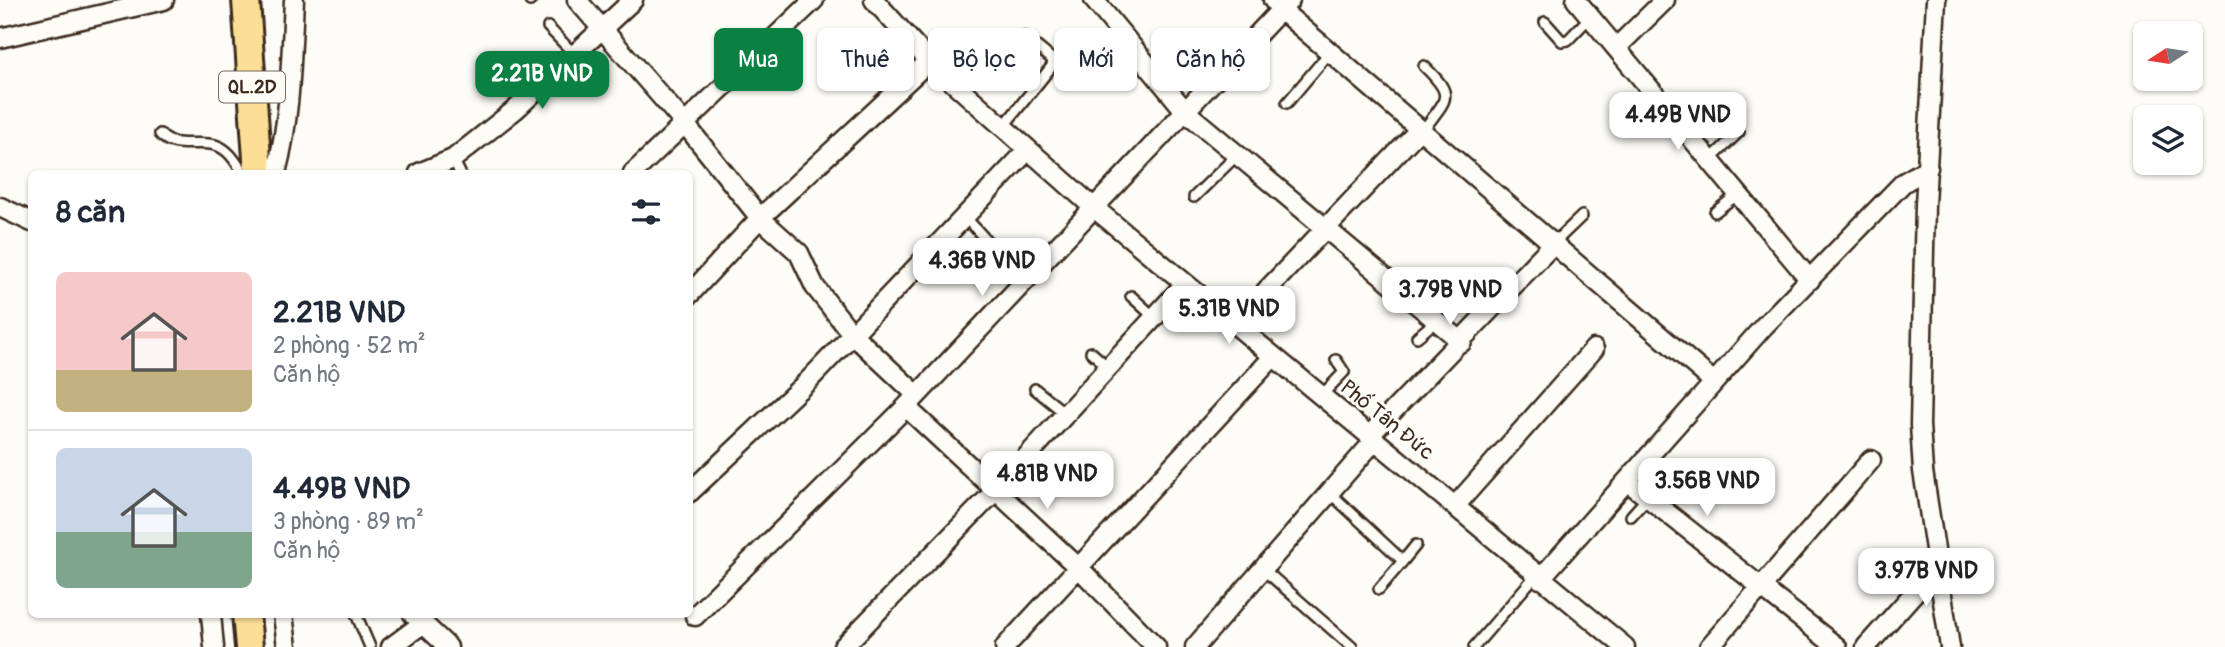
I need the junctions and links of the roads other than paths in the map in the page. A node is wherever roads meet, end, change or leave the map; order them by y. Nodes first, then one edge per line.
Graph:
1 (164, 0) edge
2 (294, 0) edge
3 (577, 0) edge
4 (633, 0) edge
5 (814, 0) edge
6 (874, 0) edge
7 (1094, 0) edge
8 (1576, 0) edge
9 (1665, 0) edge
10 (1936, 0) edge
11 (250, 2) edge
12 (1281, 3) edge
13 (1590, 17) junction
14 (1545, 22) dead end
15 (548, 27) dead end
16 (602, 29) junction
17 (0, 38) edge
18 (1616, 48) junction
19 (1040, 50) edge
20 (1330, 52) junction
21 (574, 54) junction
22 (928, 60) edge
23 (928, 62) edge
24 (1424, 66) dead end
25 (1040, 81) edge
26 (963, 91) edge
27 (1032, 91) edge
28 (1287, 103) dead end
29 (1186, 112) junction
30 (685, 124) junction
31 (1003, 127) junction
32 (1421, 131) junction
33 (1739, 132) dead end
34 (160, 134) dead end
35 (1028, 150) junction
36 (1237, 155) junction
37 (1710, 160) junction
38 (456, 166) edge
39 (1928, 168) junction
40 (241, 170) edge
41 (258, 170) edge
42 (277, 170) edge
43 (435, 170) edge
44 (636, 170) edge
45 (1738, 194) junction
46 (1194, 197) dead end
47 (0, 207) edge
48 (1093, 207) junction
49 (1715, 212) dead end
50 (1581, 216) dead end
51 (760, 218) junction
52 (966, 218) junction
53 (28, 220) edge
54 (1325, 228) junction
55 (1555, 242) junction
56 (998, 253) dead end
57 (1810, 280) junction
58 (1184, 285) junction
59 (693, 291) edge
60 (1266, 291) dead end
61 (1131, 296) dead end
62 (1154, 317) junction
63 (1436, 321) junction
64 (852, 334) junction
65 (1417, 337) dead end
66 (1461, 342) junction
67 (1594, 349) dead end
68 (1091, 352) dead end
69 (1273, 357) junction
70 (1336, 360) dead end
71 (1108, 367) junction
72 (1714, 382) junction
73 (1035, 389) dead end
74 (1321, 396) junction
75 (912, 401) junction
76 (1066, 414) junction
77 (1373, 438) junction
78 (1871, 460) dead end
79 (1628, 482) junction
80 (693, 489) edge
81 (996, 490) junction
82 (1330, 493) junction
83 (1648, 497) junction
84 (1456, 505) junction
85 (1631, 516) dead end
86 (1416, 545) dead end
87 (1402, 561) junction
88 (1939, 565) junction
89 (1079, 568) junction
90 (1263, 569) junction
91 (1538, 577) junction
92 (1763, 586) junction
93 (1379, 589) dead end
94 (695, 616) dead end
95 (211, 618) edge
96 (246, 618) edge
97 (283, 618) edge
98 (358, 618) edge
99 (418, 619) edge
100 (214, 647) edge
101 (249, 647) edge
102 (287, 647) edge
103 (370, 647) edge
104 (391, 647) edge
105 (448, 647) edge
106 (843, 647) edge
107 (1004, 647) edge
108 (1156, 647) edge
109 (1195, 647) edge
110 (1352, 647) edge
111 (1474, 647) edge
112 (1625, 647) edge
113 (1709, 647) edge
114 (1837, 647) edge
115 (1866, 647) edge
116 (1950, 647) edge

1 - 17 street
2 - 42 street
3 - 16 street
4 - 16 street
5 - 30 street
6 - 22 street, Phố Tân Đức
7 - 29 street
8 - 13 street
9 - 18 street
10 - 39 street
11 - 41 main road, QL.2D
12 - 20 street
12 - 29 street
13 - 14 lane
13 - 18 street
15 - 21 lane
16 - 21 street
16 - 30 street
18 - 37 street
19 - 25 lane
20 - 28 lane
20 - 32 street
21 - 38 street
23 - 51 street
24 - 32 lane
26 - 31 street, Phố Tân Đức
27 - 31 lane
29 - 36 street
29 - 48 street
30 - 44 street
30 - 51 street
31 - 35 street, Phố Tân Đức
32 - 54 street
32 - 55 street
33 - 37 lane
34 - 40 lane
35 - 48 street, Phố Tân Đức
35 - 52 street
36 - 46 lane
36 - 54 street
37 - 45 street
38 - 43 street
39 - 57 street
39 - 88 street
45 - 49 lane
45 - 57 street
47 - 53 street
48 - 58 street, Phố Tân Đức
48 - 75 street
50 - 55 lane
51 - 59 street
51 - 64 street
52 - 56 lane
52 - 64 street
54 - 60 street
54 - 63 street
55 - 66 street
55 - 72 street
57 - 72 street
58 - 62 street
58 - 69 street, Phố Tân Đức
61 - 62 lane
62 - 71 street
63 - 65 lane
63 - 66 street
64 - 75 street
64 - 80 street
66 - 77 street
67 - 84 street
68 - 71 lane
69 - 74 street, Phố Tân Đức
69 - 89 street
70 - 74 lane
71 - 76 street
72 - 79 street
73 - 76 lane
74 - 77 street, Phố Tân Đức
75 - 81 street
75 - 94 street
76 - 81 street
77 - 82 street
77 - 84 street, Phố Tân Đức
78 - 92 street
79 - 83 street
79 - 91 street
81 - 89 street
81 - 106 street
82 - 87 lane
82 - 90 street
83 - 85 lane
83 - 92 street
84 - 91 street, Phố Tân Đức
86 - 87 lane
87 - 93 lane
88 - 115 street
88 - 116 street
89 - 107 street
89 - 108 street
90 - 109 street
90 - 110 lane
91 - 111 lane
91 - 112 street, Phố Tân Đức
92 - 113 street
92 - 114 street
95 - 100 street
96 - 101 main road
97 - 102 street
98 - 103 lane
99 - 104 street
99 - 105 street

